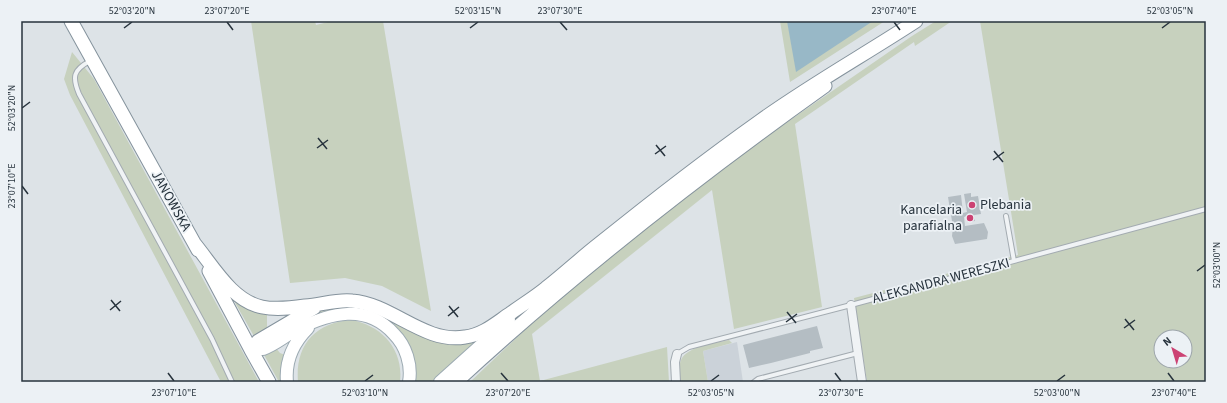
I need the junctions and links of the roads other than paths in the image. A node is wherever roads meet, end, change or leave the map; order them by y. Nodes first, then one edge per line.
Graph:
1 (71, 21) edge
2 (916, 21) edge
3 (879, 45) junction
4 (92, 59) junction
5 (1206, 208) edge
6 (1006, 216) dead end
7 (194, 244) junction
8 (1014, 262) junction
9 (545, 289) junction
10 (320, 305) junction
11 (851, 306) junction
12 (313, 323) junction
13 (251, 350) junction
14 (858, 353) junction
15 (677, 354) joint
16 (232, 382) edge
17 (269, 382) edge
18 (287, 382) edge
19 (409, 382) edge
20 (440, 382) edge
21 (456, 382) edge
22 (676, 382) edge
23 (754, 382) edge
24 (862, 382) edge

1 - 4 highway, JANOWSKA
2 - 3 highway
3 - 9 highway
3 - 21 highway
4 - 7 highway, JANOWSKA
4 - 16 lane
5 - 8 lane, ALEKSANDRA WERESZKI
6 - 8 lane
7 - 10 highway
7 - 13 highway, JANOWSKA
8 - 11 lane, ALEKSANDRA WERESZKI
9 - 10 highway
9 - 20 main road
10 - 13 highway
11 - 14 street
11 - 15 lane, ALEKSANDRA WERESZKI
12 - 13 main road
12 - 18 main road
12 - 19 main road
13 - 17 highway, JANOWSKA
14 - 23 lane
14 - 24 street
15 - 22 street

